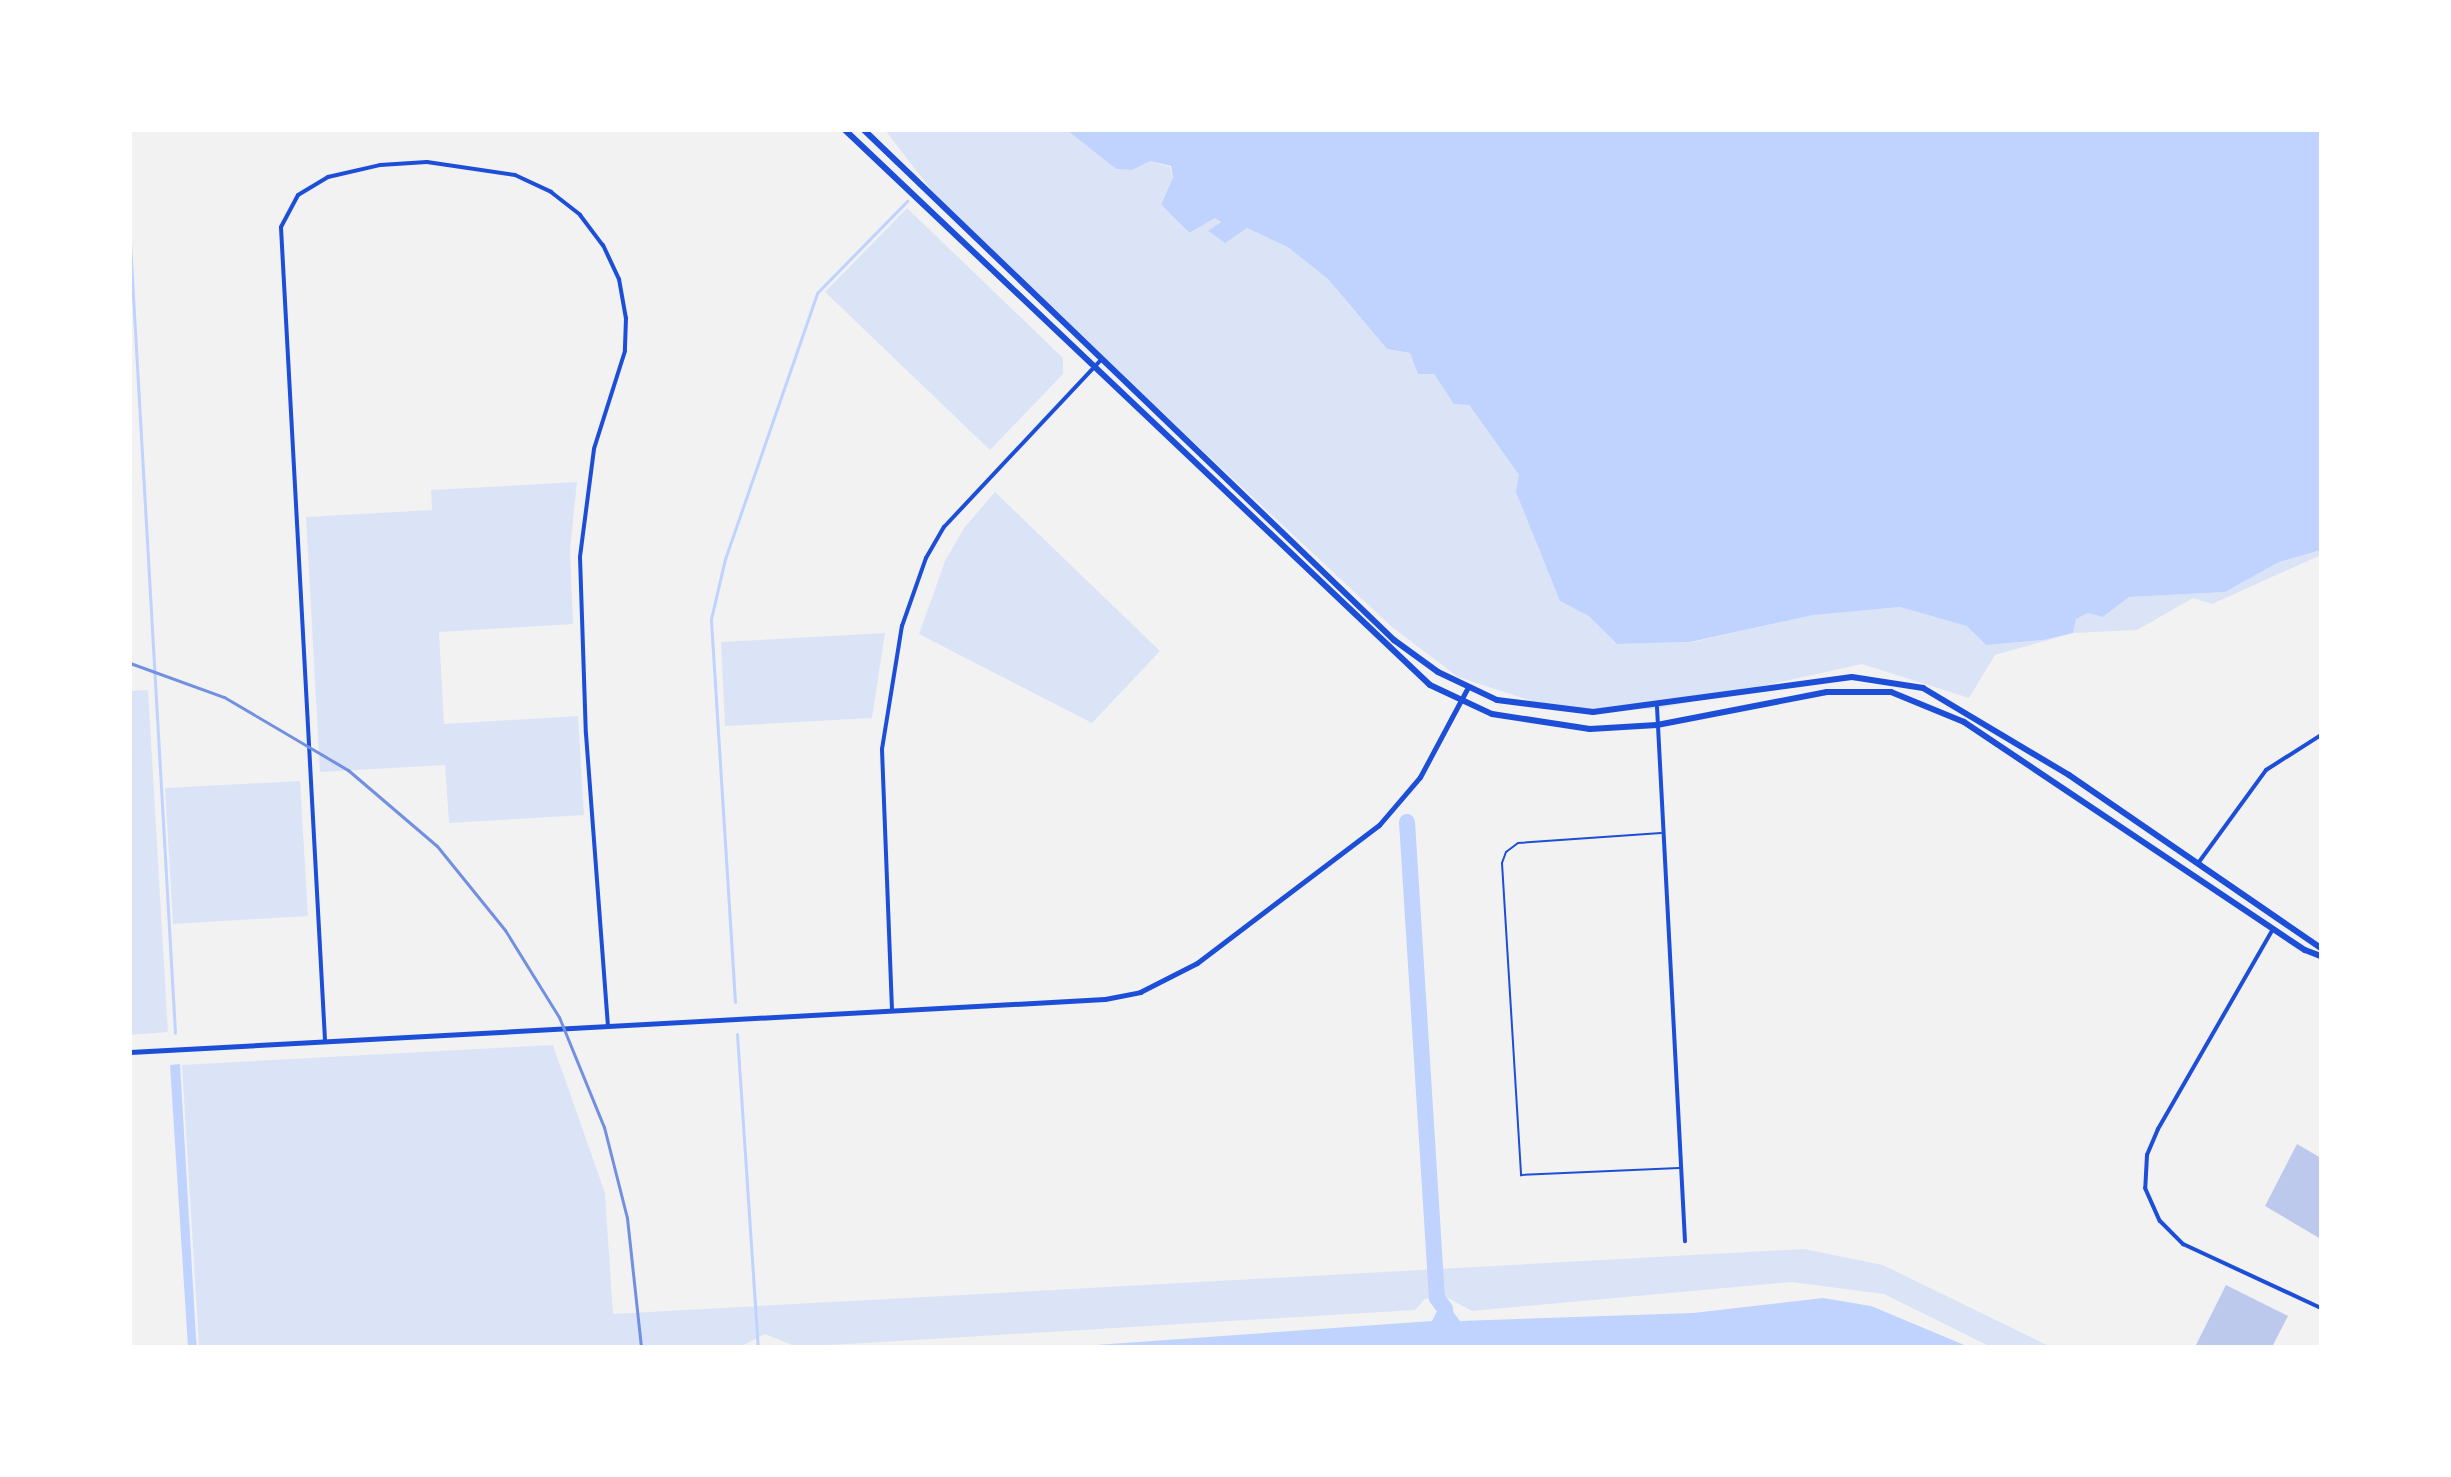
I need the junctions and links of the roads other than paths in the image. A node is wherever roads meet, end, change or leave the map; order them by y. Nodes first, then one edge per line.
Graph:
1 (845, 130) edge
2 (864, 130) edge
3 (1101, 360) junction
4 (1094, 367) junction
5 (1468, 687) junction
6 (1460, 702) junction
7 (1657, 707) junction
8 (1657, 725) junction
9 (2321, 735) edge
10 (1661, 833) junction
11 (2199, 862) junction
12 (2273, 929) junction
13 (2321, 948) edge
14 (2321, 956) edge
15 (892, 1010) junction
16 (608, 1026) junction
17 (325, 1040) junction
18 (130, 1052) edge
19 (1680, 1168) junction
20 (1685, 1241) dead end
21 (2321, 1308) edge

1 - 4 main road
2 - 3 main road
3 - 4 street
3 - 5 main road
4 - 6 main road
4 - 15 street
5 - 6 street
5 - 7 main road
6 - 8 main road
6 - 15 street
7 - 8 street
7 - 11 main road
8 - 10 street
8 - 12 main road
9 - 11 street
10 - 19 street
10 - 19 lane
11 - 13 main road
12 - 14 main road
12 - 21 street
15 - 16 street
16 - 17 street
16 - 17 street
17 - 18 street
19 - 20 street

